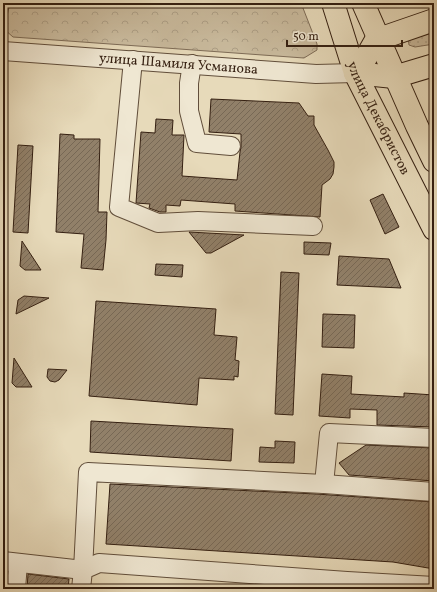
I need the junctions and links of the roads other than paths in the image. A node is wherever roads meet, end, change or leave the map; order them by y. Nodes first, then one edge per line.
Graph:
1 (333, 3) edge
2 (363, 3) edge
3 (434, 20) edge
4 (378, 39) junction
5 (3, 51) edge
6 (133, 60) junction
7 (192, 64) junction
8 (434, 65) edge
9 (354, 73) junction
10 (394, 77) junction
11 (231, 146) dead end
12 (434, 161) edge
13 (314, 226) dead end
14 (434, 229) edge
15 (434, 438) edge
16 (324, 484) junction
17 (434, 492) edge
18 (10, 562) edge
19 (83, 570) junction
20 (434, 586) edge
21 (16, 589) edge
22 (81, 589) edge

1 - 9 main road, улица Декабристов
2 - 4 main road
3 - 4 main road
4 - 9 main road
4 - 10 main road
5 - 6 street, улица Шамиля Усманова
6 - 7 street, улица Шамиля Усманова
6 - 13 street
7 - 9 street, улица Шамиля Усманова
7 - 11 street
8 - 10 main road
9 - 10 main road
9 - 14 main road, улица Декабристов
10 - 12 main road
15 - 16 street
16 - 17 street
16 - 19 street
18 - 19 street
18 - 21 street
19 - 20 street
19 - 22 street

